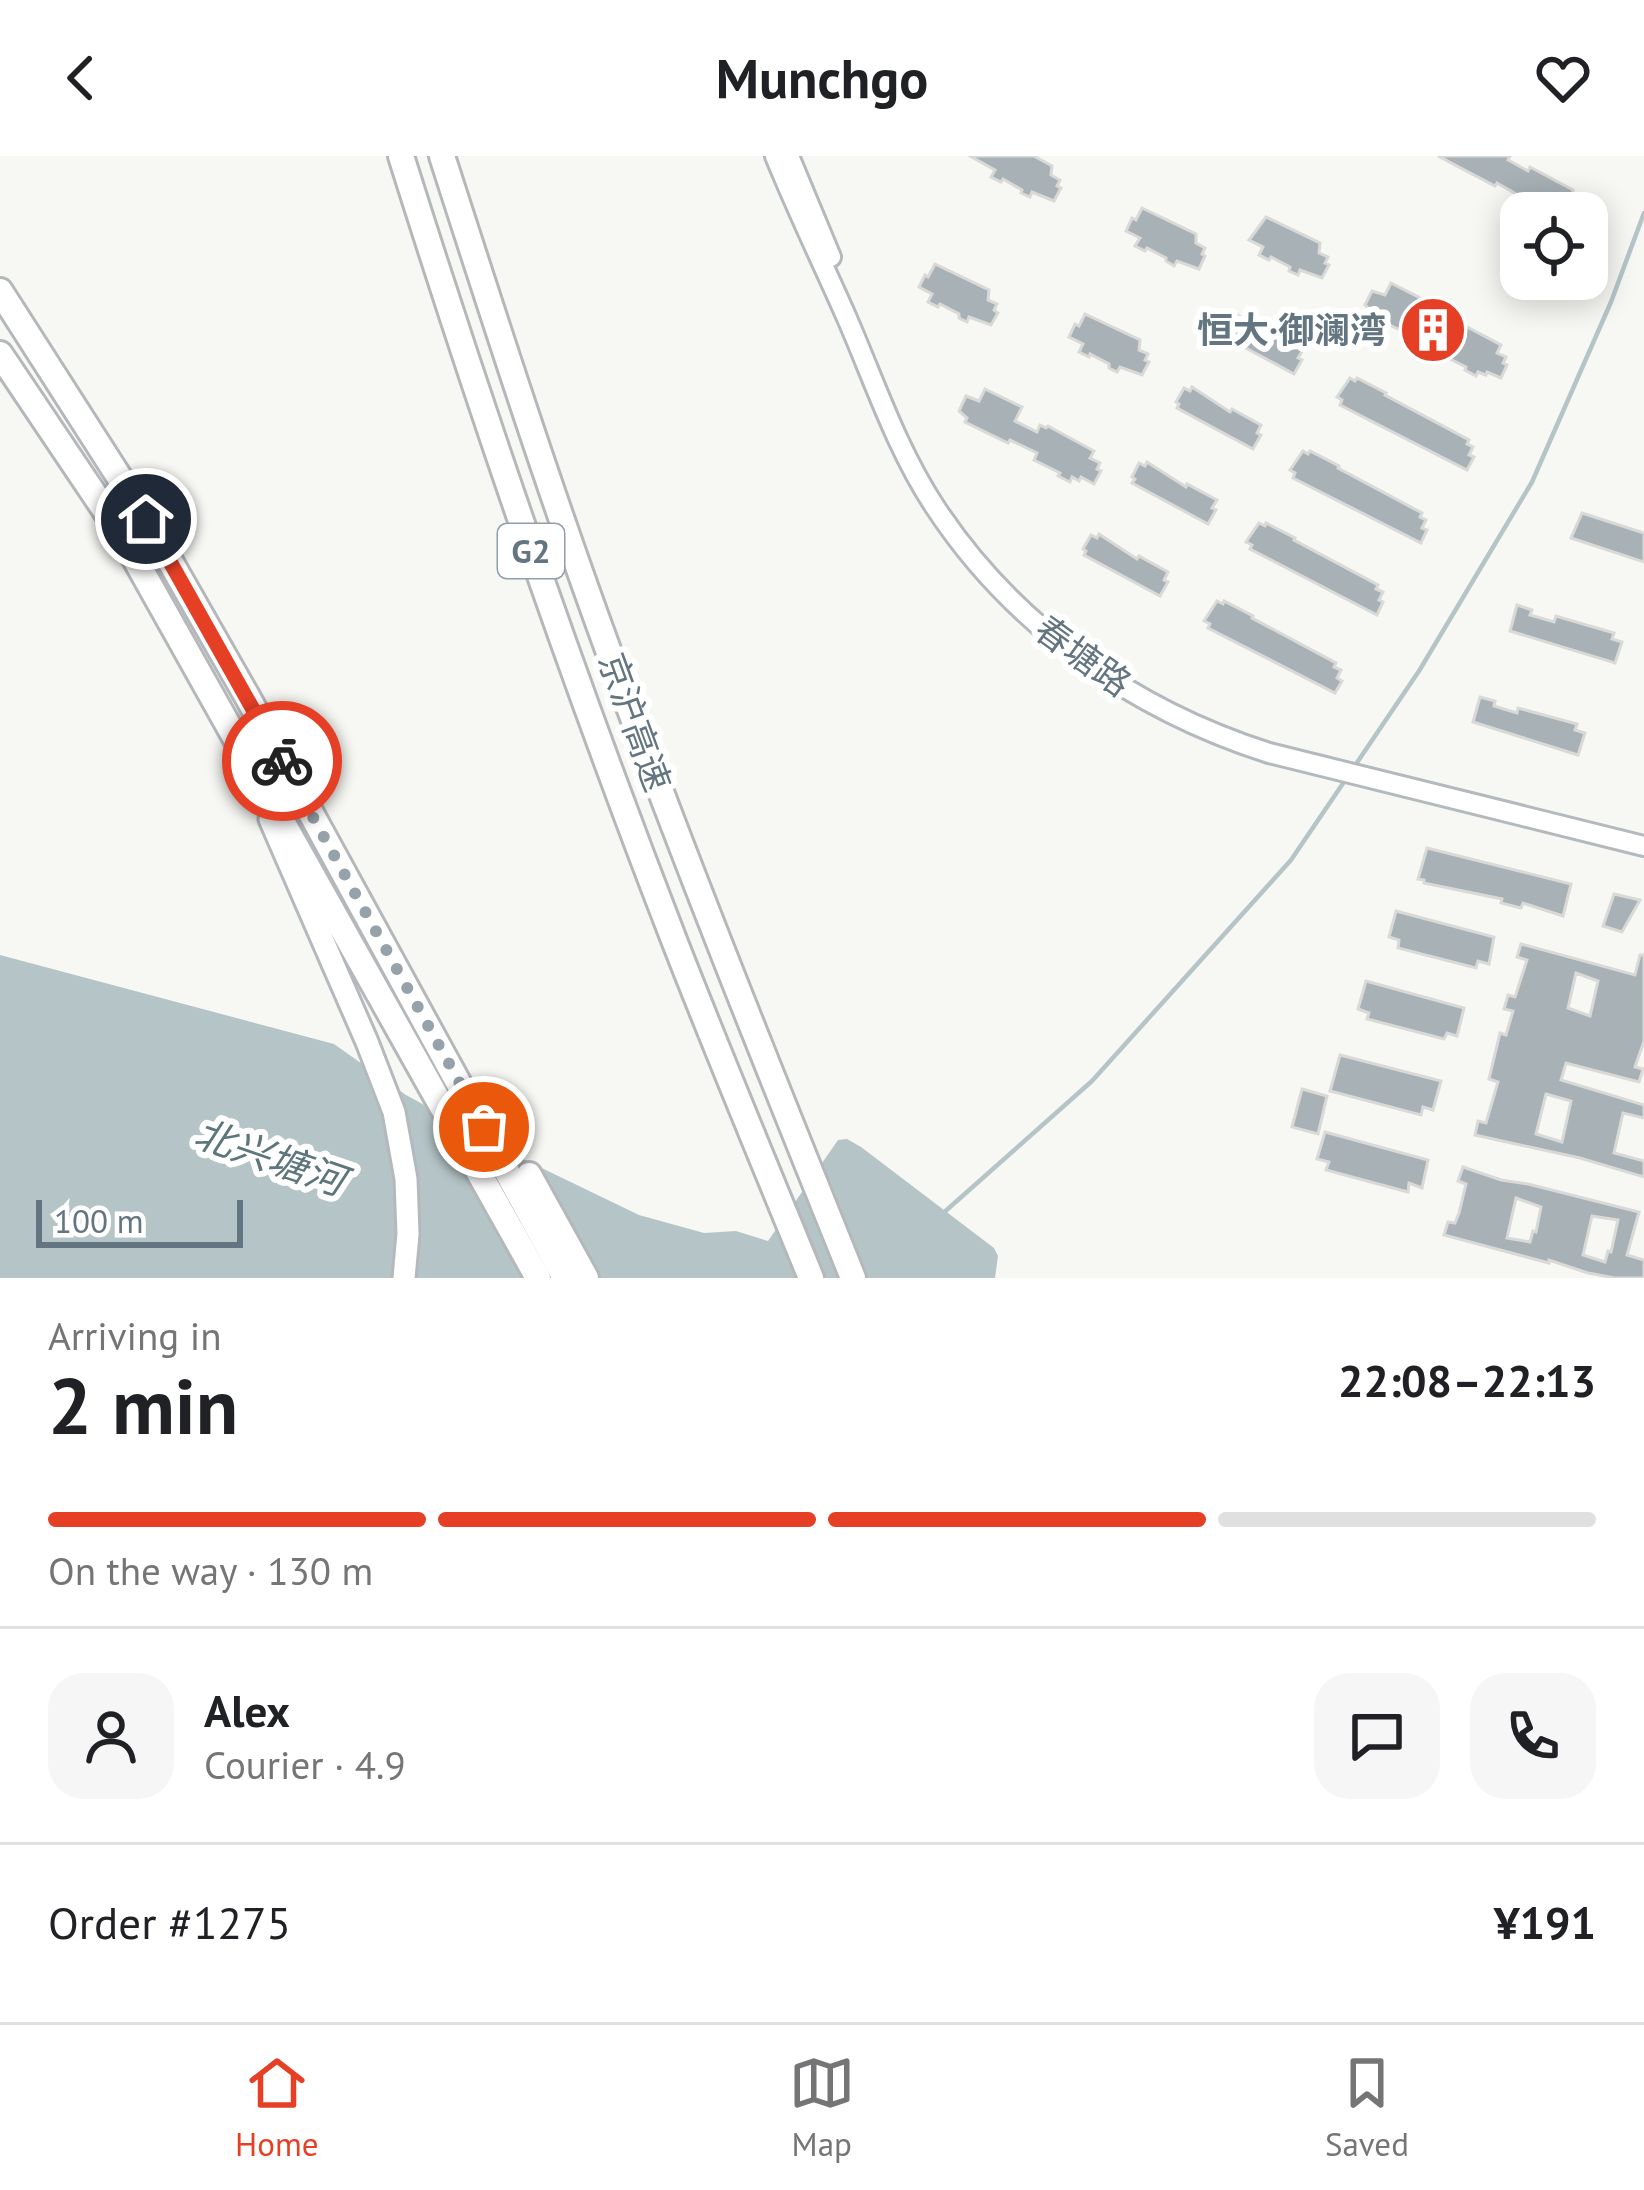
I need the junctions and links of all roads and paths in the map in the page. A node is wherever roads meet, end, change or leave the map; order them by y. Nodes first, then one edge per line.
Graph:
1 (400, 156) edge
2 (442, 156) edge
3 (775, 156) edge
4 (789, 156) edge
5 (0, 291) edge
6 (3, 358) edge
7 (248, 698) junction
8 (222, 712) junction
9 (1332, 765) junction
10 (1644, 842) edge
11 (403, 1276) edge
12 (538, 1278) edge
13 (565, 1278) edge
14 (586, 1278) edge
15 (811, 1278) edge
16 (853, 1278) edge

1 - 15 highway, 京沪高速 / G2
2 - 16 highway, 京沪高速 / G2
3 - 9 street, 春塘路
4 - 9 street, 春塘路
5 - 7 highway
6 - 8 highway
7 - 13 highway
7 - 14 highway
8 - 11 main road
8 - 12 highway
9 - 10 street, 春塘路

